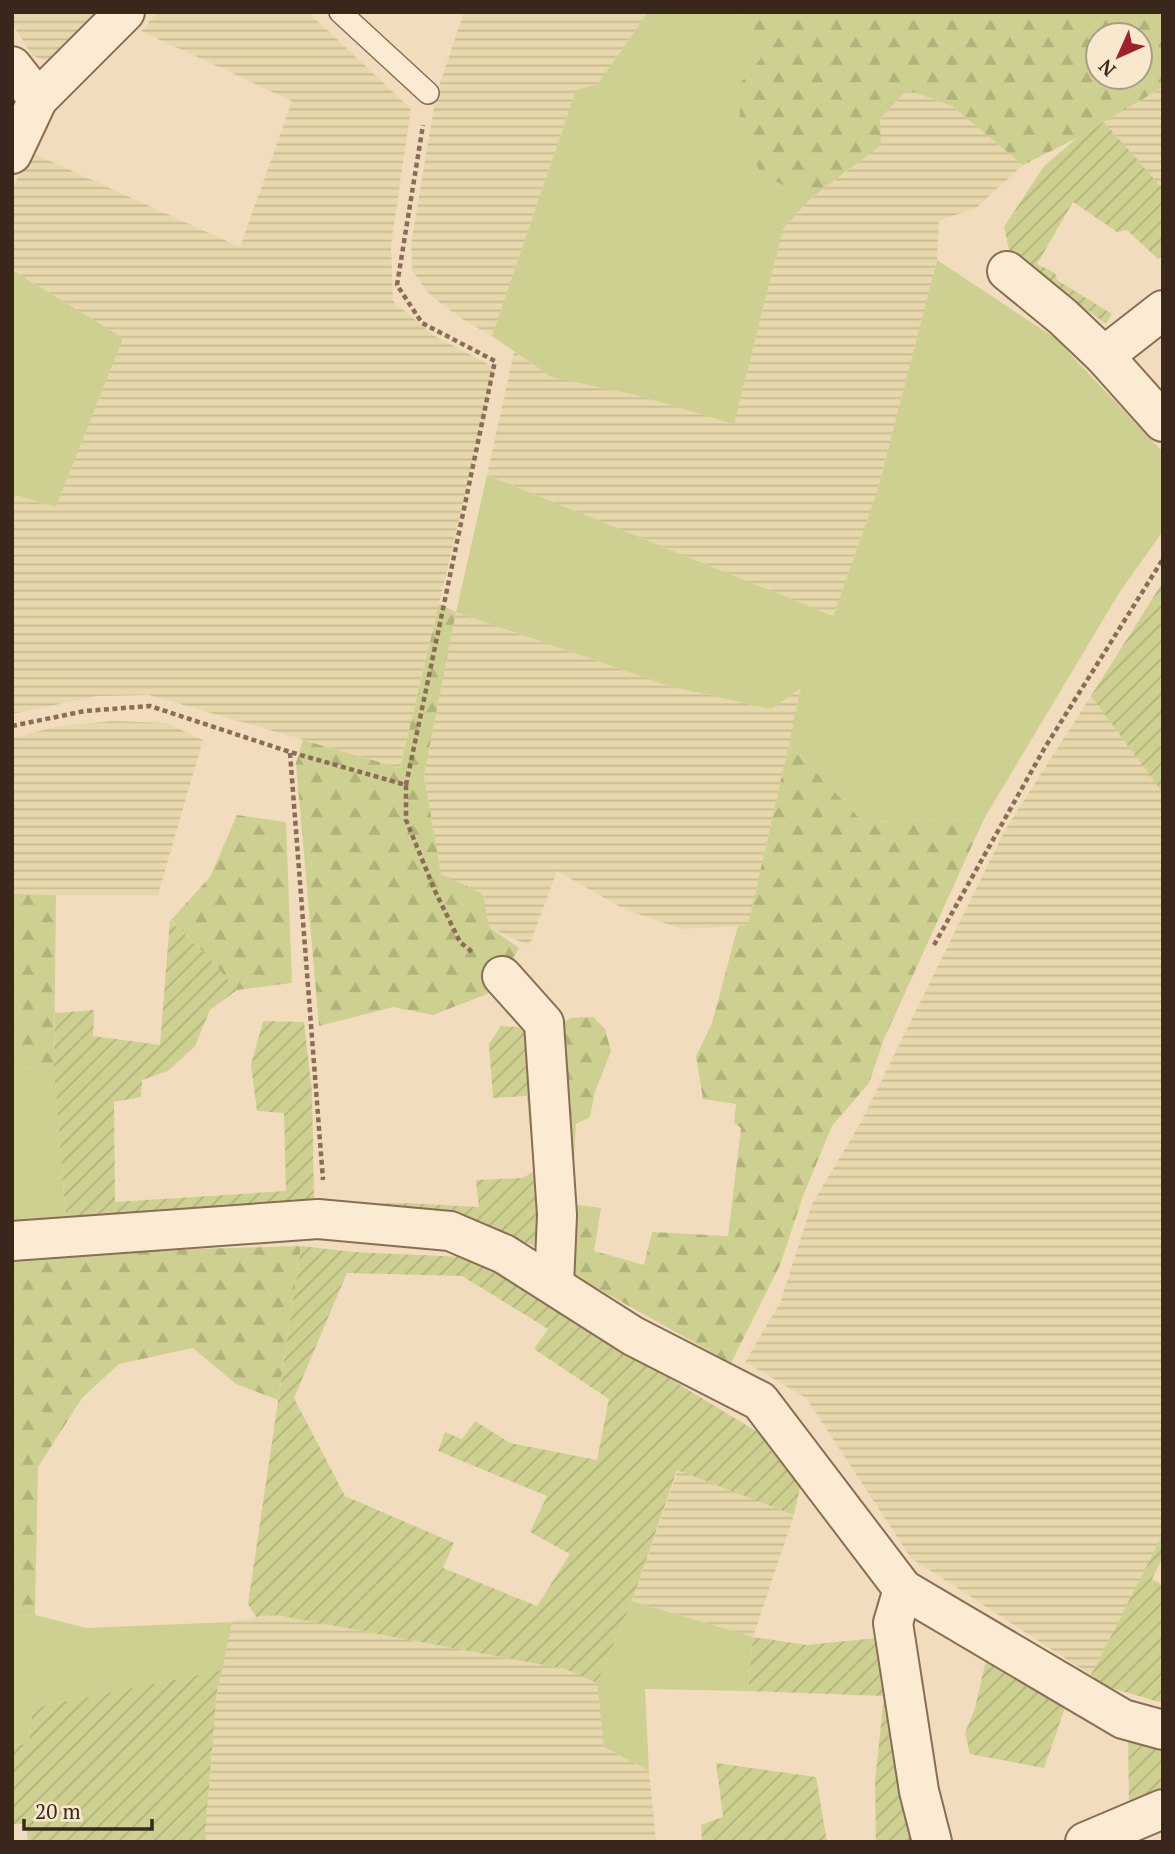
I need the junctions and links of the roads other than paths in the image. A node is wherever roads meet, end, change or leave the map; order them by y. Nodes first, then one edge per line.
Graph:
1 (125, 12) edge
2 (340, 12) edge
3 (12, 66) edge
4 (428, 93) road end
5 (38, 99) junction
6 (12, 153) edge
7 (1007, 271) dead end
8 (1163, 310) edge
9 (1104, 356) junction
10 (1163, 422) edge
11 (502, 976) road end
12 (12, 1241) edge
13 (554, 1285) junction
14 (904, 1589) junction
15 (1163, 1730) edge
16 (1163, 1809) edge
17 (932, 1842) edge
18 (1084, 1842) edge

1 - 5 street
2 - 4 lane
3 - 5 street
5 - 6 street
7 - 9 street
8 - 9 street
9 - 10 street
11 - 13 street
12 - 13 street
13 - 14 street
14 - 15 street
14 - 17 street
16 - 18 street

